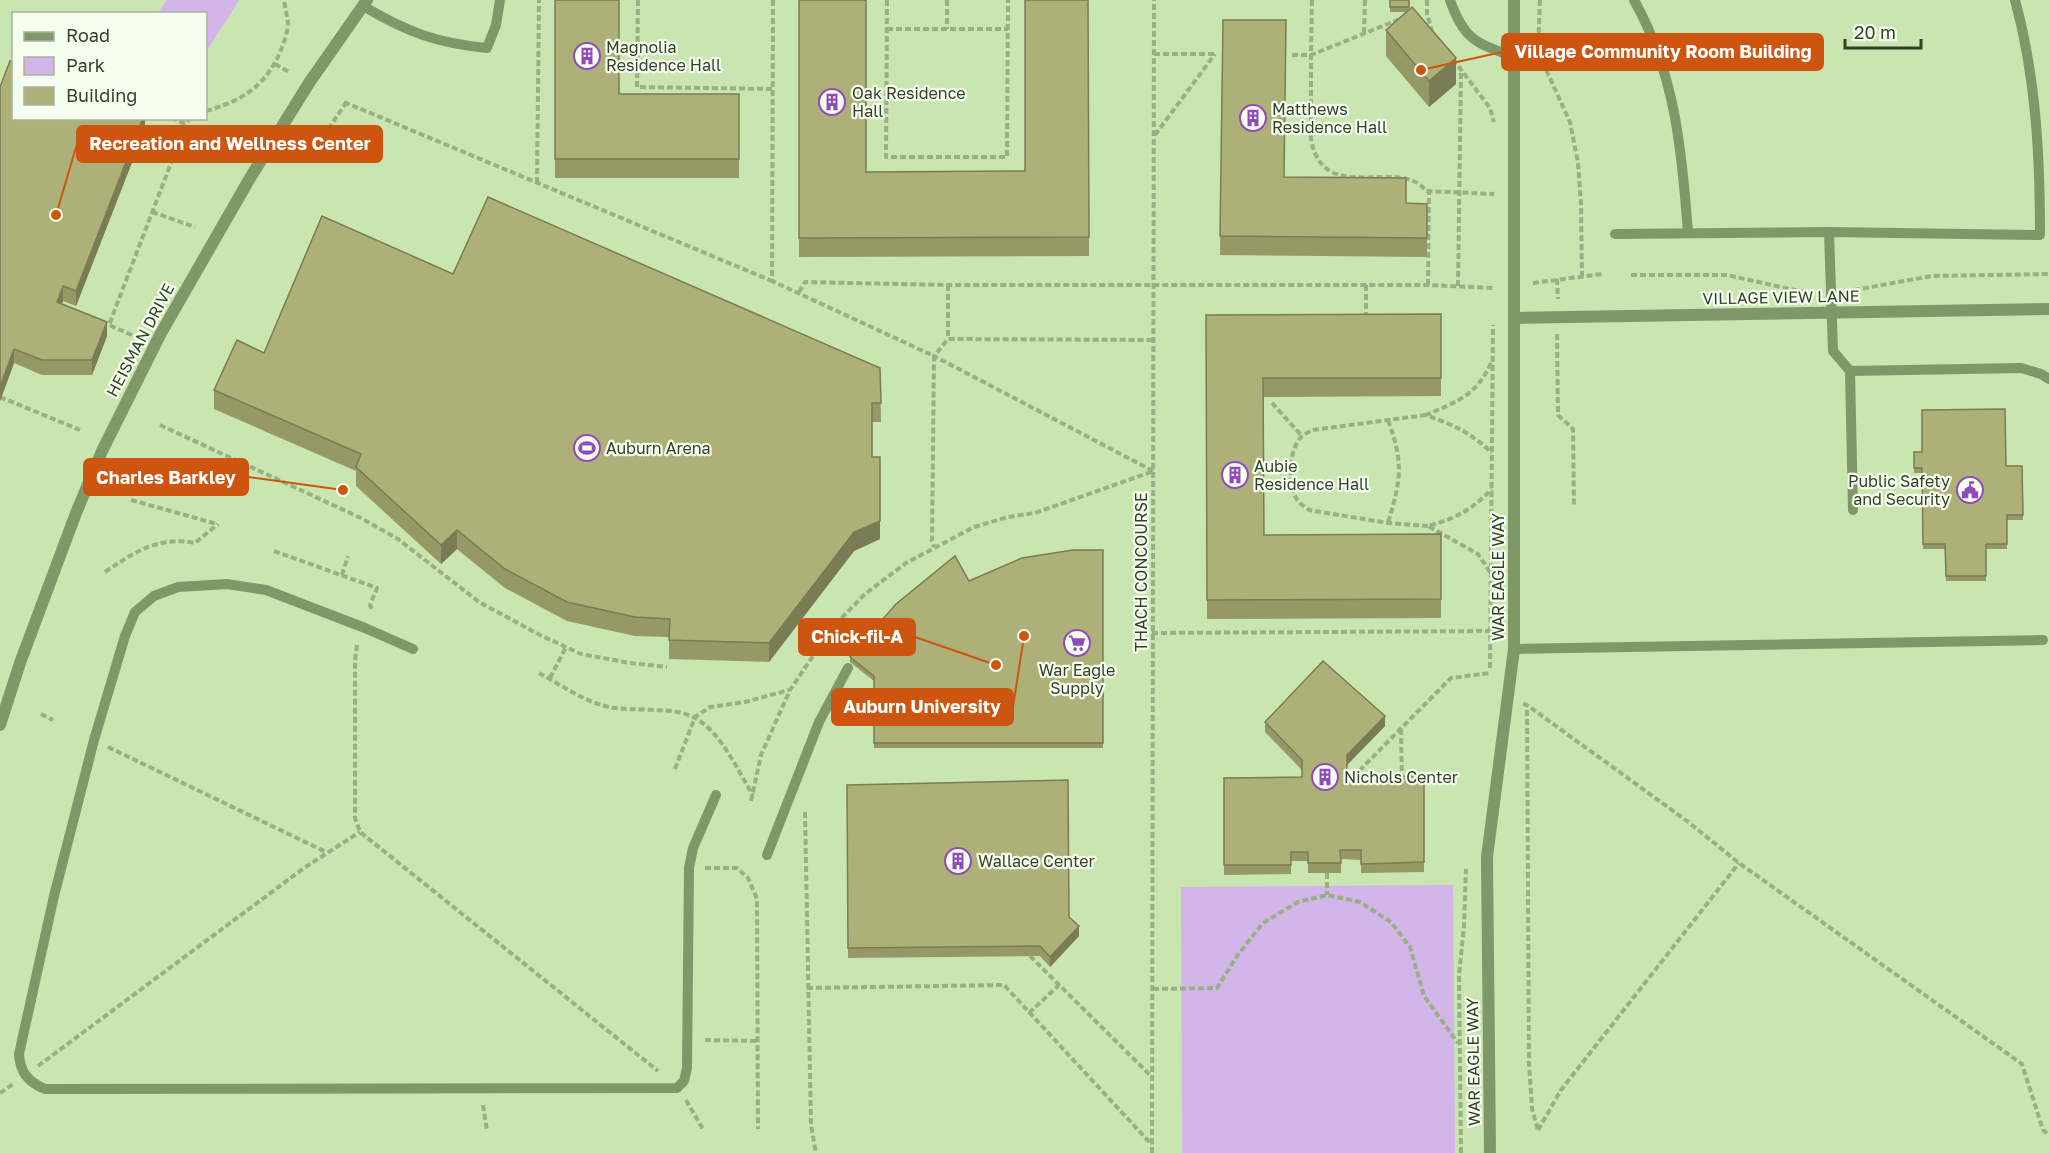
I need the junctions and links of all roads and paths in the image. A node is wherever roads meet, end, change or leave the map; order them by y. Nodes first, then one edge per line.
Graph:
1 (284, 0) edge
2 (500, 0) edge
3 (539, 0) edge
4 (638, 0) edge
5 (772, 0) edge
6 (887, 0) edge
7 (947, 0) edge
8 (1008, 0) edge
9 (1154, 0) edge
10 (1312, 0) edge
11 (1365, 0) edge
12 (1427, 0) edge
13 (1450, 0) edge
14 (1514, 0) edge
15 (1540, 0) edge
16 (1634, 0) edge
17 (2015, 0) edge
18 (365, 3) edge
19 (1420, 14) edge
20 (1427, 14) junction
21 (1404, 18) edge
22 (887, 29) junction
23 (947, 29) junction
24 (1008, 29) junction
25 (1432, 32) edge
26 (1364, 33) junction
27 (1447, 51) edge
28 (1154, 54) junction
29 (1292, 55) dead end
30 (1311, 55) junction
31 (1514, 57) junction
32 (275, 64) junction
33 (1461, 70) junction
34 (289, 72) dead end
35 (772, 89) junction
36 (207, 111) edge
37 (176, 120) edge
38 (189, 120) edge
39 (186, 124) junction
40 (1495, 126) dead end
41 (1154, 136) junction
42 (318, 144) dead end
43 (1494, 182) dead end
44 (537, 183) junction
45 (1429, 191) junction
46 (1460, 192) junction
47 (1494, 194) junction
48 (1494, 206) dead end
49 (152, 212) junction
50 (195, 226) dead end
51 (1829, 232) junction
52 (1688, 233) junction
53 (1615, 234) dead end
54 (1602, 274) dead end
55 (2049, 274) edge
56 (1631, 275) dead end
57 (1582, 276) junction
58 (1557, 279) junction
59 (772, 281) junction
60 (1529, 284) dead end
61 (948, 285) junction
62 (1153, 285) junction
63 (1366, 285) junction
64 (1428, 285) junction
65 (1458, 286) junction
66 (1854, 290) dead end
67 (799, 292) junction
68 (1808, 293) dead end
69 (1558, 299) dead end
70 (1493, 300) dead end
71 (2049, 309) edge
72 (1833, 312) junction
73 (1515, 318) junction
74 (1366, 321) edge
75 (1493, 324) dead end
76 (1557, 334) dead end
77 (132, 335) dead end
78 (948, 339) junction
79 (1153, 340) junction
80 (934, 356) junction
81 (1492, 360) junction
82 (1850, 371) junction
83 (2049, 379) edge
84 (0, 397) edge
85 (1272, 404) edge
86 (1426, 415) junction
87 (1388, 420) junction
88 (160, 425) dead end
89 (80, 430) dead end
90 (1302, 436) junction
91 (1492, 453) junction
92 (1154, 471) junction
93 (1492, 488) junction
94 (131, 500) dead end
95 (1574, 507) dead end
96 (1853, 510) dead end
97 (1388, 523) junction
98 (1428, 526) junction
99 (934, 547) junction
100 (274, 551) dead end
101 (348, 556) dead end
102 (105, 572) dead end
103 (1492, 574) junction
104 (342, 575) junction
105 (373, 611) dead end
106 (1152, 633) junction
107 (2043, 640) dead end
108 (357, 645) dead end
109 (566, 647) junction
110 (413, 649) dead end
111 (1514, 649) junction
112 (667, 667) dead end
113 (848, 668) dead end
114 (539, 673) dead end
115 (1490, 673) dead end
116 (550, 679) junction
117 (790, 690) junction
118 (1521, 704) dead end
119 (1527, 705) junction
120 (41, 714) dead end
121 (695, 717) junction
122 (53, 720) dead end
123 (0, 725) edge
124 (1401, 729) junction
125 (94, 740) junction
126 (675, 769) dead end
127 (1353, 777) edge
128 (1402, 779) edge
129 (716, 795) dead end
130 (753, 795) junction
131 (751, 801) dead end
132 (804, 808) dead end
133 (360, 832) junction
134 (326, 852) junction
135 (767, 855) dead end
136 (1739, 862) junction
137 (689, 868) junction
138 (1327, 873) edge
139 (1327, 895) junction
140 (1030, 956) edge
141 (1059, 985) junction
142 (807, 988) junction
143 (1153, 989) junction
144 (1029, 1014) junction
145 (688, 1040) junction
146 (759, 1041) junction
147 (1459, 1044) dead end
148 (25, 1076) junction
149 (1152, 1077) junction
150 (480, 1088) junction
151 (677, 1088) junction
152 (758, 1129) dead end
153 (487, 1131) dead end
154 (704, 1131) dead end
155 (2049, 1135) edge
156 (1152, 1145) junction
157 (816, 1153) edge
158 (1152, 1153) edge
159 (1490, 1153) edge

1 - 32 path
2 - 18 lane
3 - 44 path
4 - 35 path
5 - 35 path
6 - 22 path
7 - 23 path
8 - 24 path
9 - 28 path, THACH CONCOURSE
10 - 30 path
11 - 26 path
12 - 20 path
13 - 31 lane
14 - 31 street, WAR EAGLE WAY
15 - 57 path
16 - 52 lane
17 - 51 lane
18 - 123 street, HEISMAN DRIVE
19 - 20 path
20 - 25 path
21 - 26 path
22 - 23 path
22 - 24 path
23 - 24 path
26 - 30 path
27 - 33 path
28 - 41 path, THACH CONCOURSE
28 - 41 path
29 - 30 path
30 - 45 path
31 - 73 street, WAR EAGLE WAY
32 - 34 path
32 - 36 path
33 - 40 path
33 - 46 path
35 - 59 path
37 - 39 path
38 - 39 path
39 - 49 path
41 - 62 path, THACH CONCOURSE
42 - 44 path
43 - 47 path
44 - 59 path
45 - 46 path
45 - 64 path
46 - 47 path
46 - 65 path
47 - 48 path
49 - 50 path
49 - 77 path
51 - 52 lane
51 - 72 lane
52 - 53 lane
54 - 57 path
55 - 66 path
56 - 68 path
57 - 58 path
58 - 60 path
58 - 69 path
59 - 67 path
61 - 62 path
61 - 67 path
61 - 78 path
62 - 63 path
62 - 79 path, THACH CONCOURSE
63 - 64 path
63 - 74 path
64 - 65 path
65 - 70 path
67 - 80 path
71 - 72 street, VILLAGE VIEW LANE
72 - 73 street, VILLAGE VIEW LANE
72 - 82 lane
73 - 111 street, WAR EAGLE WAY
75 - 81 path
76 - 95 path
78 - 79 path
78 - 80 path
79 - 92 path, THACH CONCOURSE
80 - 92 path
80 - 99 path
81 - 86 path
81 - 91 path
82 - 83 lane
82 - 96 lane
84 - 89 path
85 - 90 path
86 - 87 path
86 - 91 path
87 - 90 path
87 - 97 path
88 - 109 path
90 - 97 path
91 - 93 path
92 - 99 path
92 - 106 path, THACH CONCOURSE
93 - 98 path
93 - 103 path
94 - 102 path
97 - 98 path
98 - 103 path
99 - 117 path
100 - 104 path
101 - 104 path
103 - 106 path
104 - 105 path
106 - 143 path, THACH CONCOURSE
107 - 111 lane
108 - 133 path
109 - 112 path
109 - 116 path
110 - 125 lane
111 - 159 street, WAR EAGLE WAY
113 - 135 lane
114 - 116 path
115 - 124 path
116 - 121 path
117 - 121 path
117 - 130 path
118 - 119 path
119 - 136 path
119 - 136 path
120 - 122 path
121 - 126 path
121 - 130 path
124 - 127 path
124 - 128 path
125 - 134 path
125 - 148 lane
129 - 137 lane
130 - 131 path
132 - 142 path
133 - 134 path
133 - 151 path
134 - 148 path
136 - 155 path
137 - 145 lane
137 - 146 path
138 - 139 path
139 - 143 path
139 - 147 path
140 - 141 path
141 - 144 path
141 - 149 path
142 - 144 path
142 - 157 path
143 - 149 path, THACH CONCOURSE
144 - 156 path
145 - 146 path
145 - 151 lane
146 - 152 path
148 - 150 lane
149 - 156 path, THACH CONCOURSE
150 - 151 lane
150 - 153 path
151 - 154 path
156 - 158 path, THACH CONCOURSE

